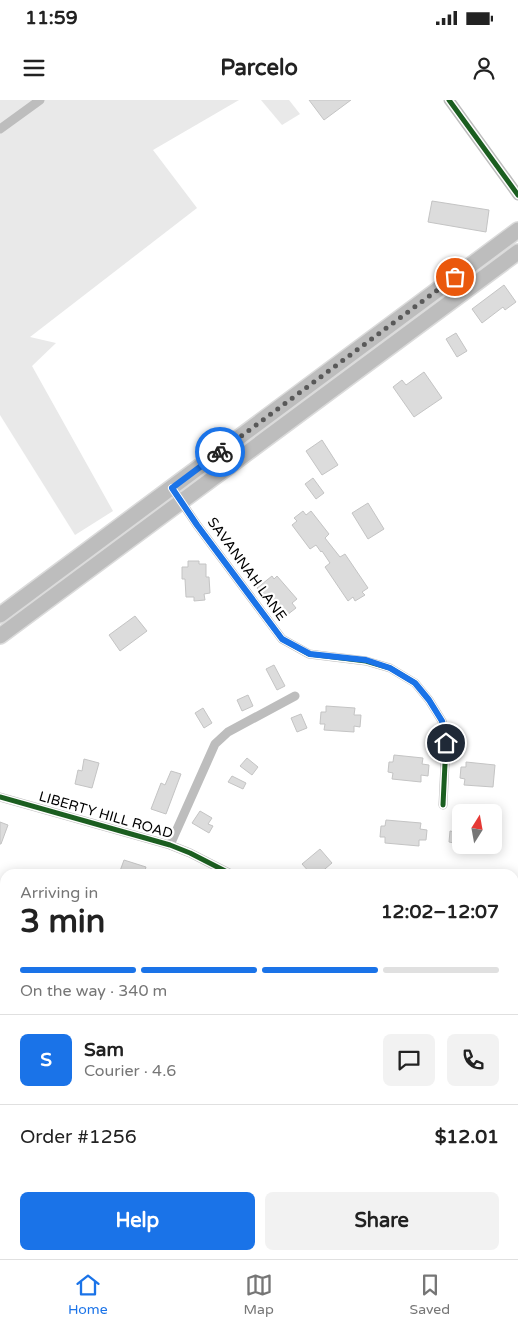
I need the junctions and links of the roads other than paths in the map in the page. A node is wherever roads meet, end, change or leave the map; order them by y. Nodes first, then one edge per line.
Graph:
1 (40, 100) edge
2 (449, 100) edge
3 (0, 129) edge
4 (518, 195) edge
5 (518, 230) edge
6 (518, 252) edge
7 (172, 488) junction
8 (182, 501) junction
9 (0, 615) edge
10 (0, 636) edge
11 (295, 696) dead end
12 (0, 797) edge
13 (443, 804) dead end
14 (170, 845) junction
15 (221, 869) edge

1 - 3 street
2 - 4 street
5 - 7 highway
6 - 8 highway
7 - 8 street, SAVANNAH LANE
7 - 9 highway
8 - 10 highway
8 - 13 street, SAVANNAH LANE
11 - 14 street
12 - 14 street, LIBERTY HILL ROAD
14 - 15 street, LIBERTY HILL ROAD

